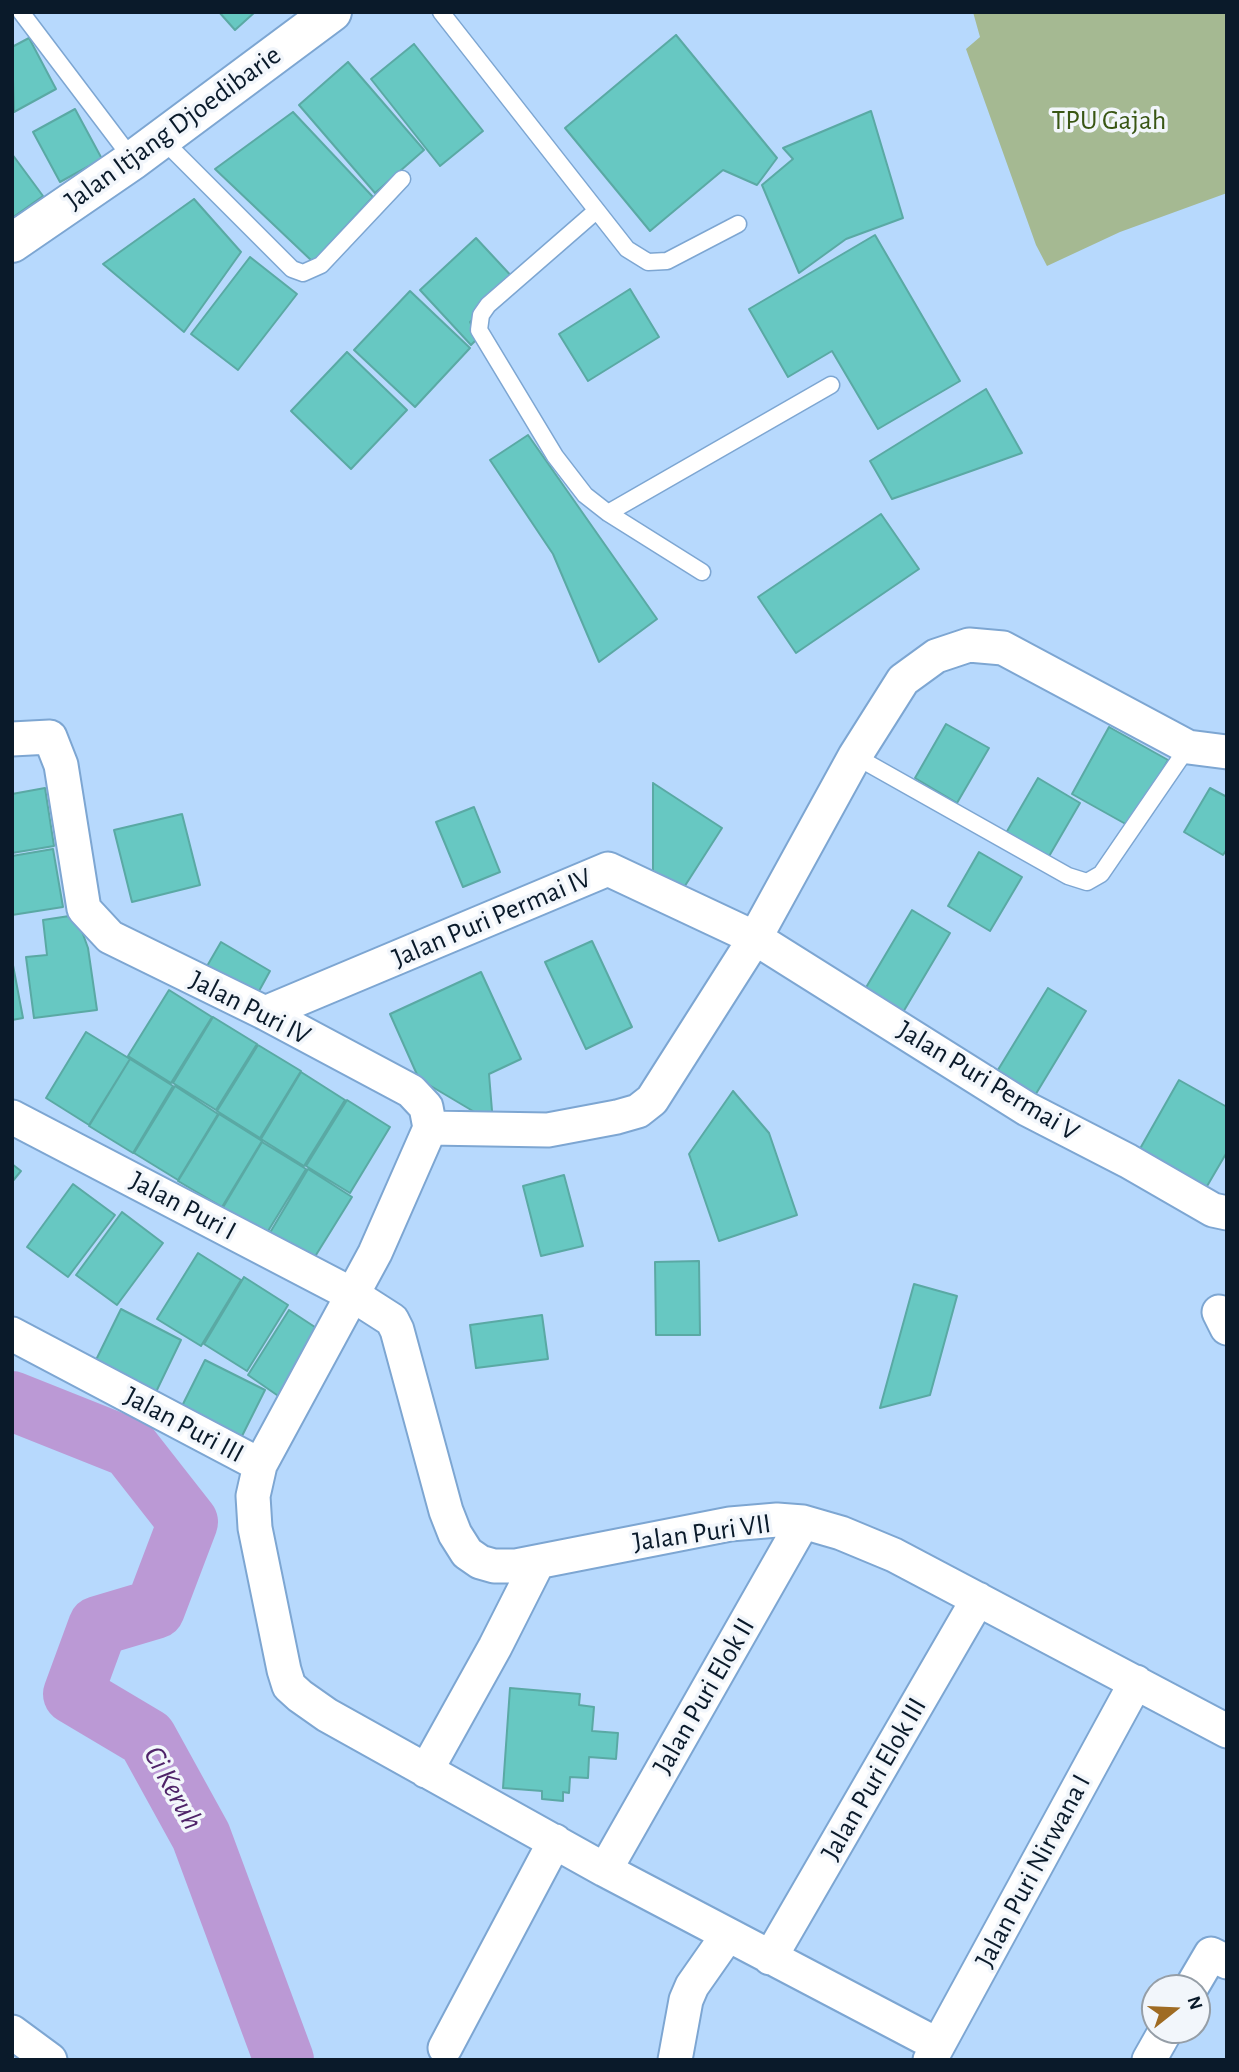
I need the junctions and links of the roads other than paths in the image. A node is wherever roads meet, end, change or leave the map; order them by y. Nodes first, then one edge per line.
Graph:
1 (21, 12) edge
2 (332, 12) edge
3 (441, 12) edge
4 (148, 149) junction
5 (402, 179) dead end
6 (596, 211) junction
7 (738, 224) dead end
8 (12, 243) edge
9 (831, 386) dead end
10 (608, 513) junction
11 (702, 572) dead end
12 (12, 740) edge
13 (1188, 747) junction
14 (1227, 752) edge
15 (855, 756) junction
16 (755, 938) junction
17 (265, 1013) junction
18 (12, 1117) edge
19 (430, 1128) junction
20 (1227, 1213) edge
21 (353, 1295) junction
22 (12, 1334) edge
23 (260, 1465) junction
24 (803, 1522) junction
25 (538, 1562) junction
26 (978, 1599) junction
27 (1136, 1682) junction
28 (1227, 1731) edge
29 (426, 1771) junction
30 (555, 1841) junction
31 (605, 1870) junction
32 (727, 1936) junction
33 (1208, 1952) edge
34 (771, 1958) junction
35 (1198, 1974) edge
36 (12, 2032) edge
37 (1158, 2044) edge
38 (445, 2048) dead end
39 (934, 2052) edge
40 (50, 2060) edge
41 (675, 2060) edge
42 (1149, 2060) edge

1 - 4 lane
2 - 4 main road, Jalan Itjang Djoedibarie
3 - 6 lane
4 - 5 lane
4 - 8 main road, Jalan Itjang Djoedibarie
6 - 7 lane
6 - 10 lane
9 - 10 lane
10 - 11 lane
12 - 17 street, Jalan Puri IV
13 - 14 street
13 - 15 street
13 - 15 lane
15 - 16 street
16 - 17 street, Jalan Puri Permai IV
16 - 19 street
16 - 20 street, Jalan Puri Permai V
17 - 19 street, Jalan Puri IV
18 - 21 street, Jalan Puri I
19 - 21 street
21 - 23 street, Jalan Puri III
21 - 25 street, Jalan Puri VII
22 - 23 street, Jalan Puri III
23 - 29 street
24 - 25 street, Jalan Puri VII
24 - 26 street, Jalan Puri VII
24 - 31 street, Jalan Puri Elok II
25 - 29 street
26 - 27 street, Jalan Puri VII
26 - 34 street, Jalan Puri Elok III
27 - 28 street, Jalan Puri VII
27 - 39 street, Jalan Puri Nirwana I
29 - 30 street
30 - 31 street
30 - 38 street
31 - 32 street
32 - 34 street
32 - 41 street
33 - 35 street
34 - 39 street
36 - 40 street
37 - 42 street

